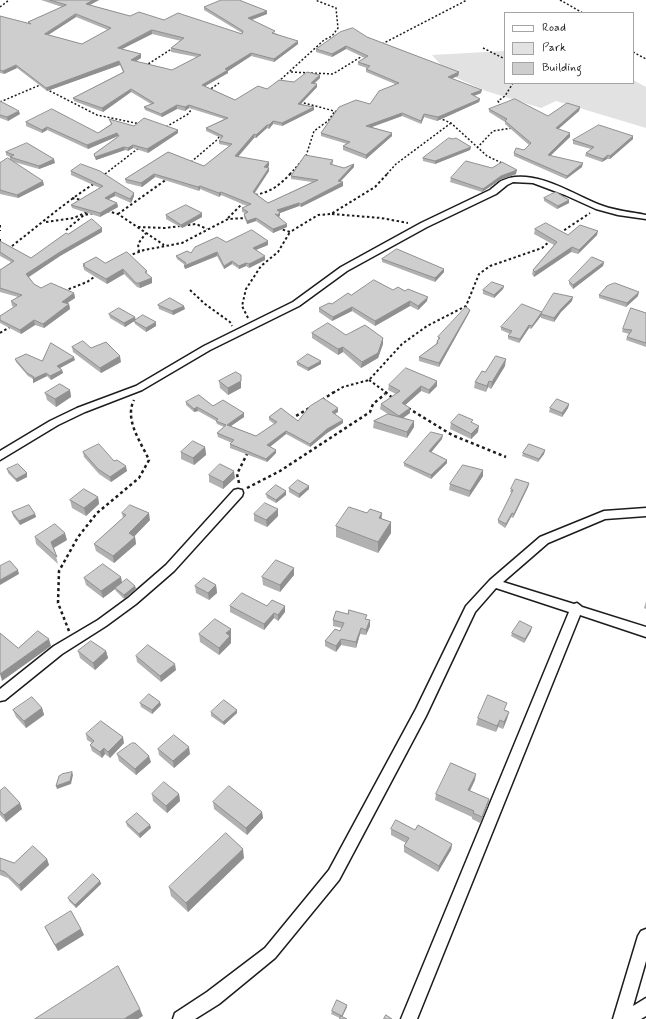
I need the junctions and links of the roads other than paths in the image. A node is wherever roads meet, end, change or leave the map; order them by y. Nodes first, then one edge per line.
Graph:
1 (646, 217) edge
2 (0, 456) edge
3 (238, 493) road end
4 (646, 512) edge
5 (494, 583) junction
6 (577, 608) junction
7 (646, 632) edge
8 (0, 696) edge
9 (646, 936) edge
10 (646, 1006) edge
11 (181, 1019) edge
12 (409, 1019) edge
13 (621, 1019) edge
14 (628, 1019) edge

1 - 2 street
3 - 8 street
4 - 5 street
5 - 6 street
5 - 11 street
6 - 7 street
6 - 12 street
9 - 13 street
10 - 14 street

